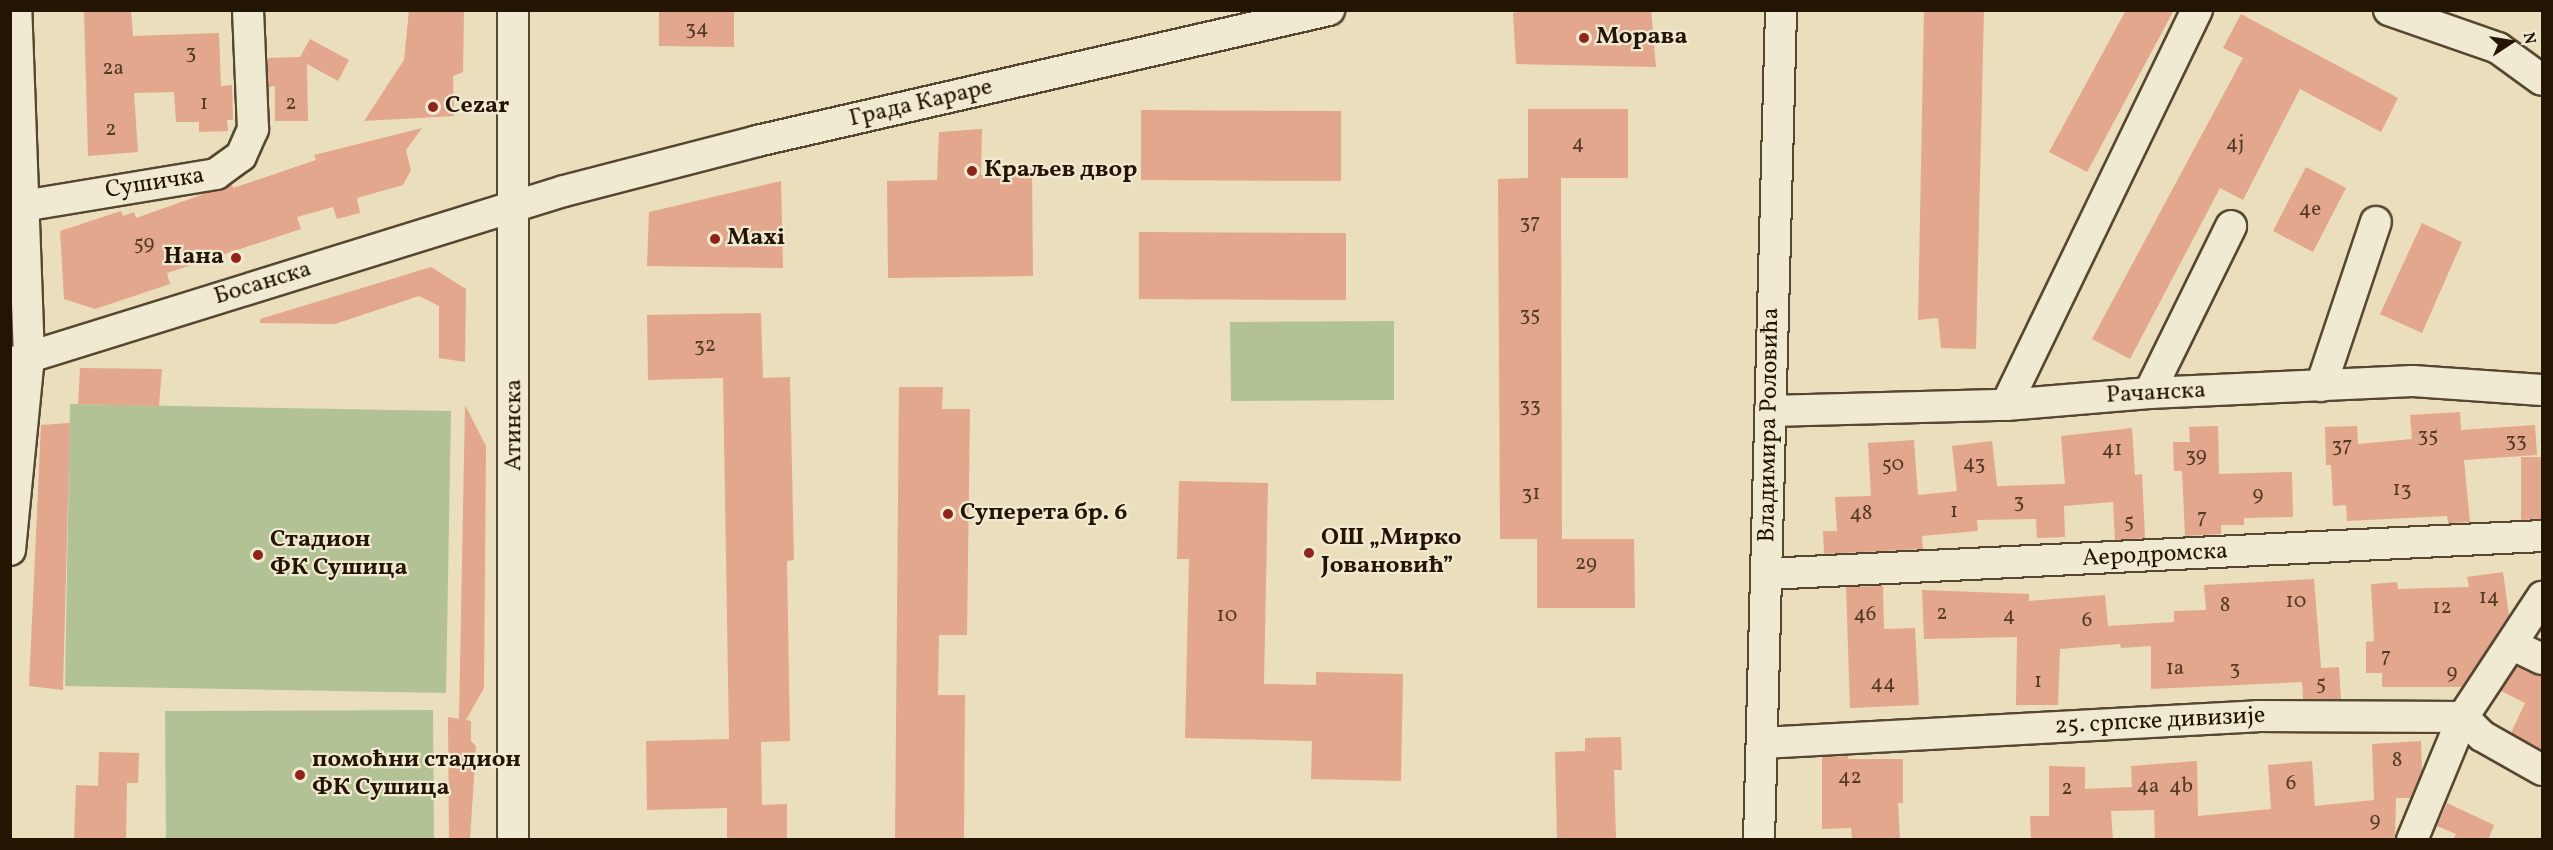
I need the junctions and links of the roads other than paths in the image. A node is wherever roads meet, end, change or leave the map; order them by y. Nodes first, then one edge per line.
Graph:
1 (16, 10) edge
2 (248, 10) edge
3 (513, 10) edge
4 (1329, 10) edge
5 (1781, 10) edge
6 (2197, 10) edge
7 (2388, 10) edge
8 (13, 43) edge
9 (2542, 80) edge
10 (23, 206) junction
11 (516, 206) junction
12 (2376, 222) dead end
13 (2231, 226) dead end
14 (20, 360) edge
15 (2321, 386) junction
16 (2542, 390) edge
17 (2149, 393) junction
18 (2006, 405) junction
19 (1770, 411) junction
20 (2542, 536) edge
21 (10, 550) edge
22 (1766, 574) junction
23 (2542, 597) edge
24 (2513, 645) junction
25 (2542, 658) edge
26 (2463, 717) junction
27 (1762, 743) junction
28 (2542, 770) edge
29 (513, 840) edge
30 (1759, 840) edge
31 (2412, 840) edge

1 - 8 street
2 - 10 street, Сушичка
3 - 11 street, Атинска
4 - 11 street, Града Караре
5 - 19 street, Владимира Роловића
6 - 18 street
7 - 9 street
8 - 10 street
10 - 14 street
11 - 14 street, Босанска
11 - 29 street, Атинска
12 - 15 street
13 - 17 street
14 - 21 street
15 - 16 street, Рачанска
15 - 17 street, Рачанска
17 - 18 street, Рачанска
18 - 19 street, Рачанска
19 - 22 street, Владимира Роловића
20 - 22 street, Аеродромска
22 - 27 street, Владимира Роловића
23 - 24 street
24 - 25 street
24 - 26 street
26 - 27 street, 25. српске дивизије
26 - 28 street
26 - 31 street
27 - 30 street, Владимира Роловића

